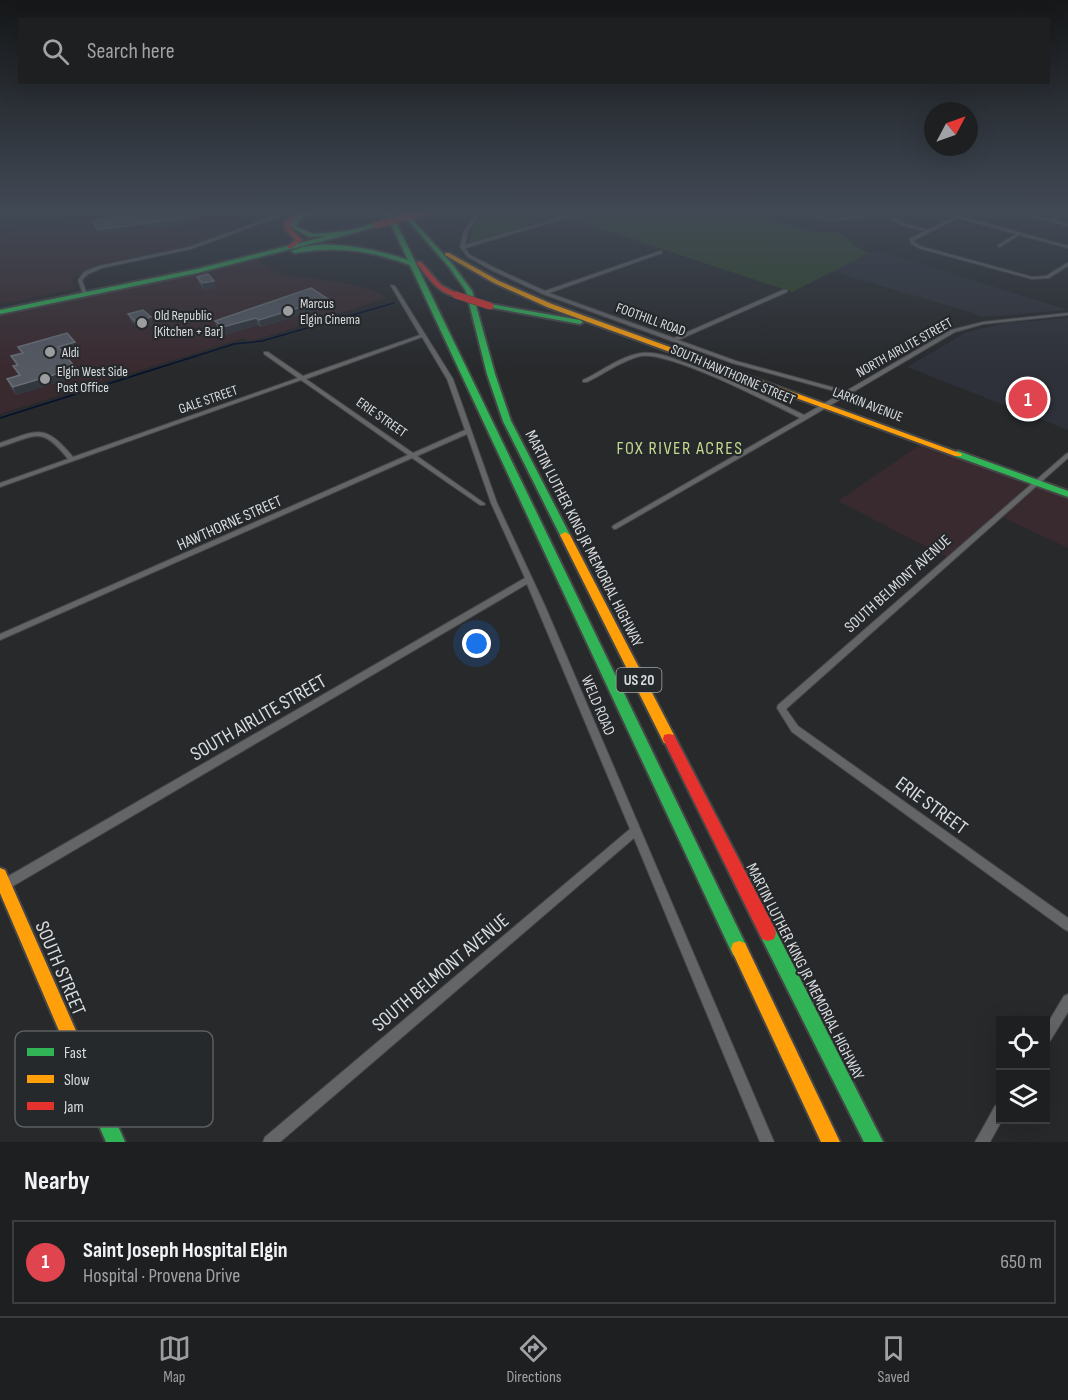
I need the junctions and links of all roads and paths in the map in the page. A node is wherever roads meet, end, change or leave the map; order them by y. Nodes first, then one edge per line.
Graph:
1 (120, 263) edge
2 (226, 263) edge
3 (234, 263) edge
4 (405, 263) edge
5 (412, 263) edge
6 (413, 263) edge
7 (420, 263) edge
8 (449, 263) edge
9 (461, 263) edge
10 (482, 263) edge
11 (629, 263) edge
12 (978, 263) edge
13 (1068, 264) edge
14 (414, 267) junction
15 (196, 271) junction
16 (393, 286) dead end
17 (785, 291) dead end
18 (545, 293) junction
19 (85, 294) junction
20 (0, 312) edge
21 (1068, 314) edge
22 (424, 335) junction
23 (674, 340) junction
24 (657, 345) junction
25 (266, 353) dead end
26 (304, 378) junction
27 (585, 381) dead end
28 (847, 393) junction
29 (828, 405) junction
30 (805, 418) junction
31 (469, 431) junction
32 (0, 445) edge
33 (413, 456) junction
34 (1068, 456) edge
35 (72, 460) junction
36 (1034, 483) junction
37 (0, 485) edge
38 (1068, 494) edge
39 (482, 504) dead end
40 (616, 527) dead end
41 (530, 579) junction
42 (0, 637) edge
43 (781, 708) joint
44 (636, 831) junction
45 (2, 880) edge
46 (1068, 925) edge
47 (1068, 1000) edge
48 (1050, 1030) edge
49 (68, 1031) edge
50 (996, 1118) edge
51 (109, 1127) edge
52 (116, 1142) edge
53 (270, 1142) edge
54 (767, 1142) edge
55 (831, 1142) edge
56 (874, 1142) edge
57 (982, 1142) edge

1 - 19 street
2 - 15 main road
3 - 15 main road
4 - 14 main road
5 - 14 main road
6 - 14 main road, MARTIN LUTHER KING JR MEMORIAL HIGHWAY / US 20
7 - 24 main road, bridge
8 - 56 main road, MARTIN LUTHER KING JR MEMORIAL HIGHWAY / US 20
9 - 24 main road
10 - 18 street, FOOTHILL ROAD
11 - 18 street
12 - 13 street
14 - 55 main road, MARTIN LUTHER KING JR MEMORIAL HIGHWAY / US 20
15 - 19 main road
16 - 22 street, WELD ROAD
17 - 23 street
18 - 23 street, FOOTHILL ROAD
19 - 20 main road
21 - 28 street, NORTH AIRLITE STREET
22 - 26 street, GALE STREET
22 - 31 street, WELD ROAD
23 - 28 street, FOOTHILL ROAD
24 - 29 main road, LARKIN AVENUE
25 - 26 street, ERIE STREET
26 - 33 street, ERIE STREET
26 - 35 street, GALE STREET
27 - 30 street, SOUTH HAWTHORNE STREET
28 - 29 street, NORTH AIRLITE STREET
29 - 30 street
29 - 36 main road, LARKIN AVENUE
30 - 40 street
31 - 33 street, HAWTHORNE STREET
31 - 41 street, WELD ROAD
32 - 35 street
33 - 39 street, ERIE STREET
33 - 42 street, HAWTHORNE STREET
34 - 36 street, SOUTH BELMONT AVENUE
35 - 37 street, GALE STREET
36 - 38 main road, LARKIN AVENUE
36 - 43 street, SOUTH BELMONT AVENUE
41 - 44 street, WELD ROAD
41 - 45 street, SOUTH AIRLITE STREET
43 - 46 street, ERIE STREET
44 - 53 street, SOUTH BELMONT AVENUE
44 - 54 street, WELD ROAD
45 - 49 main road, SOUTH STREET
47 - 48 street
50 - 57 street
51 - 52 main road, SOUTH STREET

